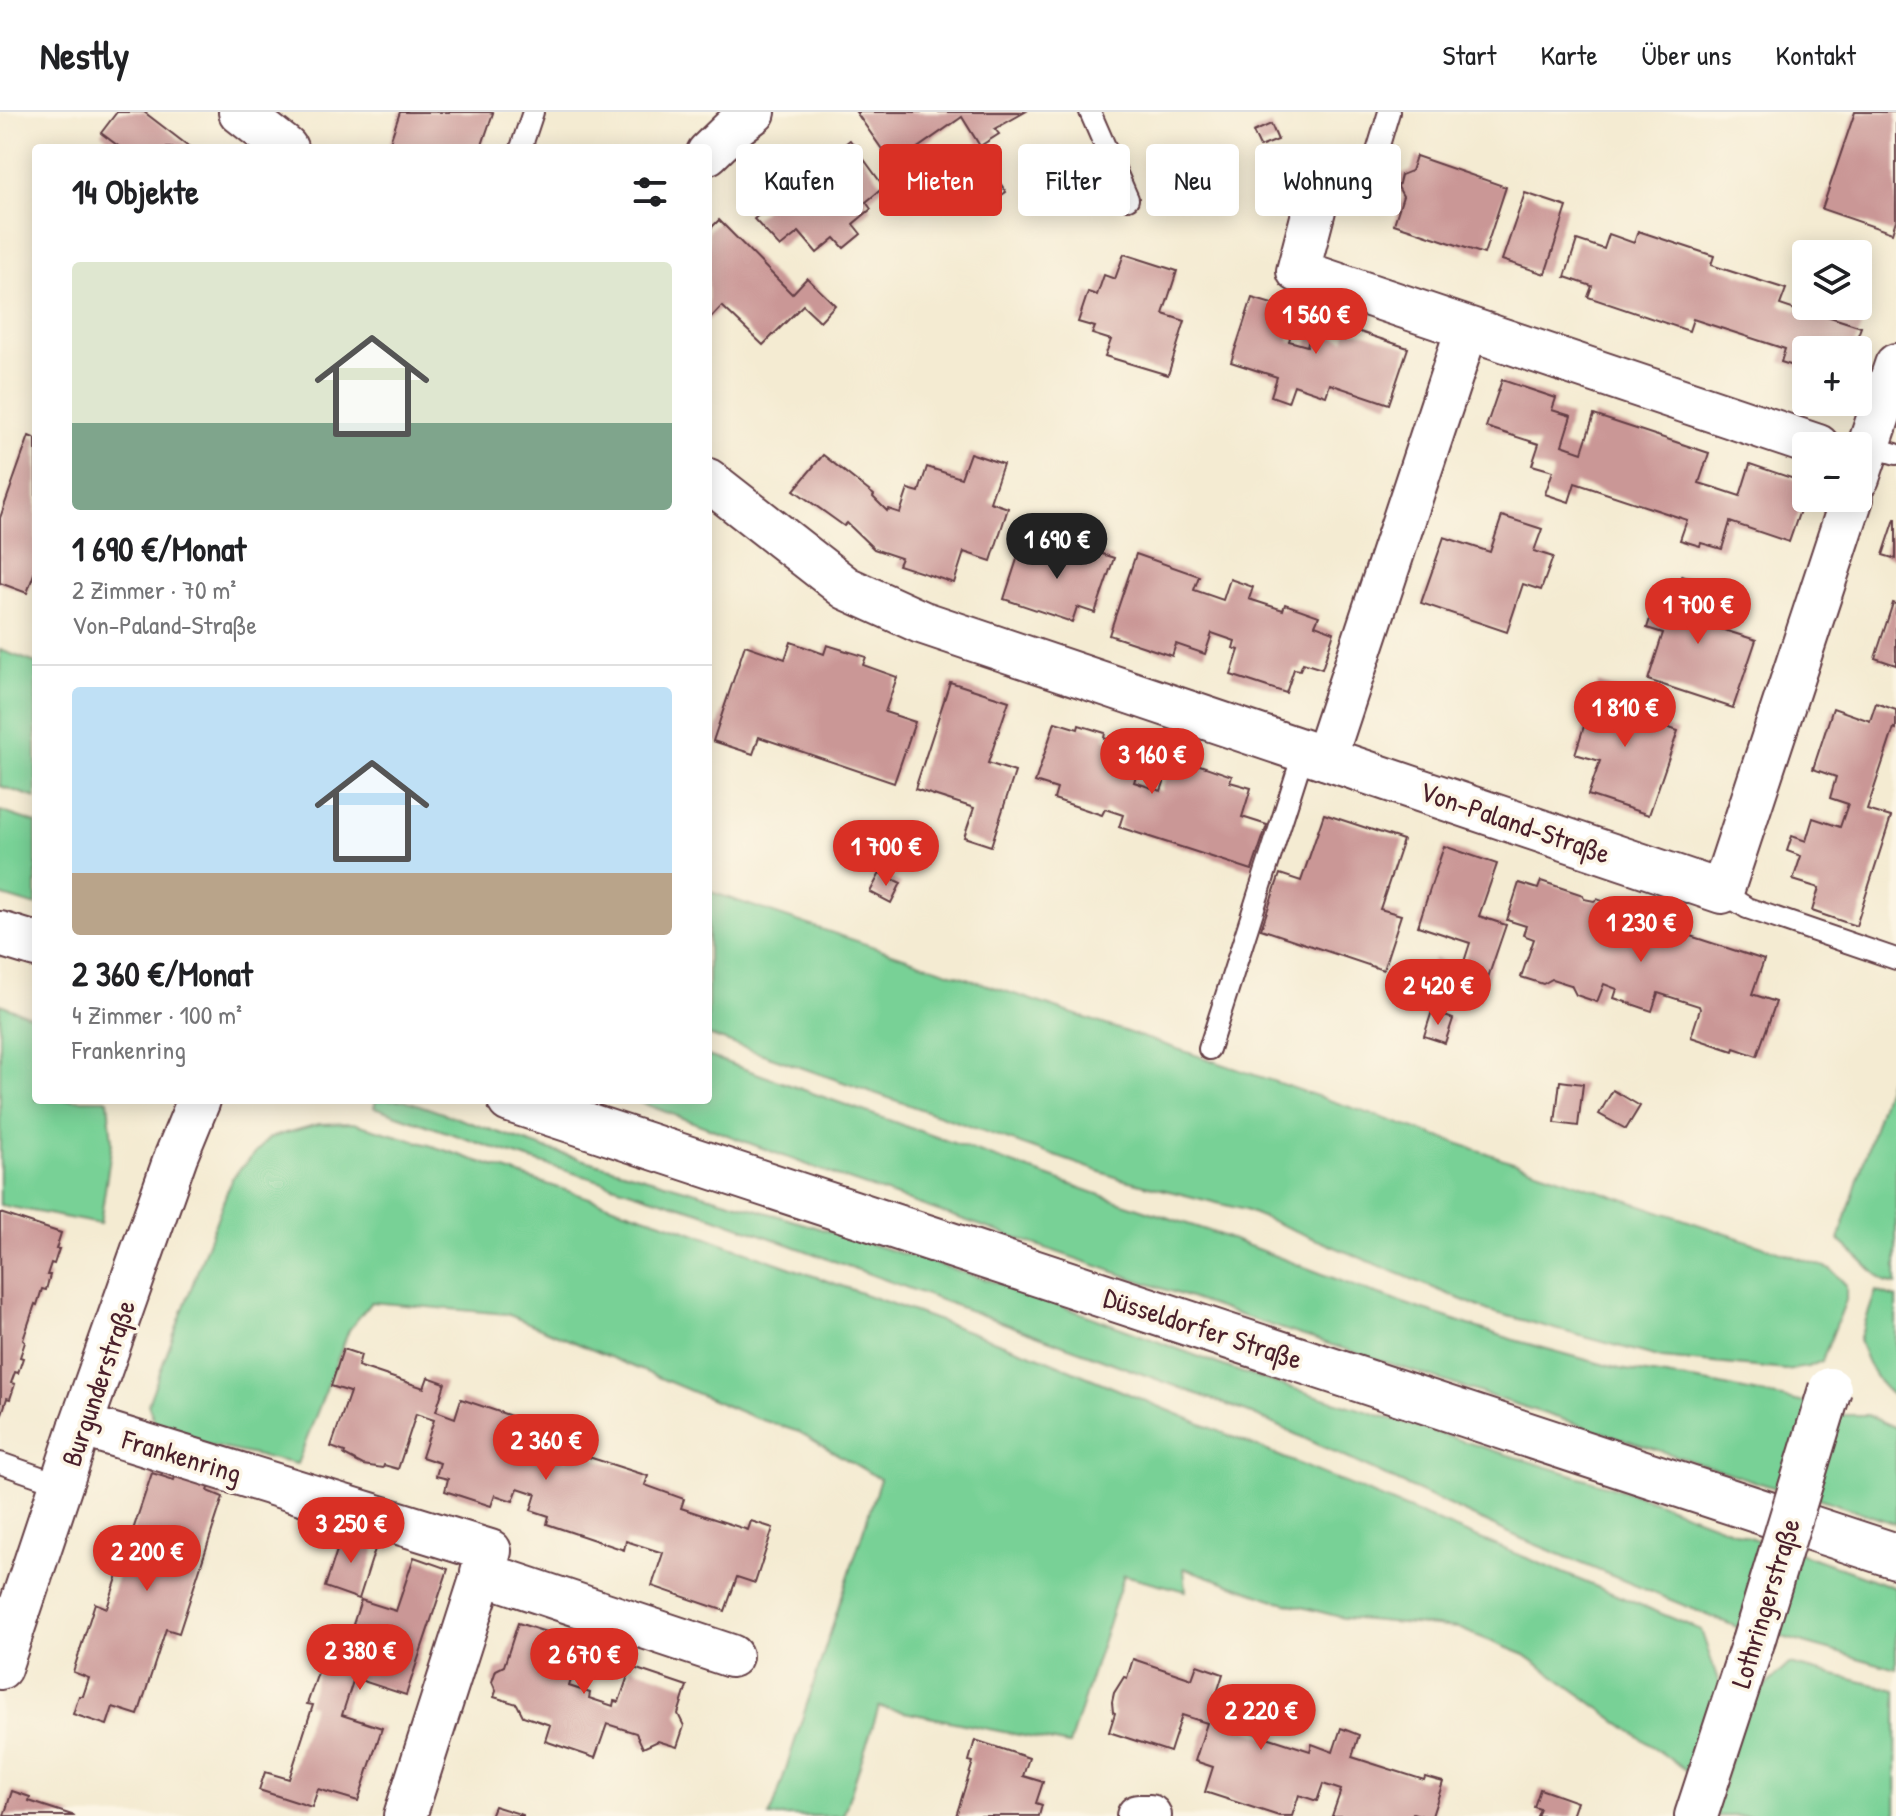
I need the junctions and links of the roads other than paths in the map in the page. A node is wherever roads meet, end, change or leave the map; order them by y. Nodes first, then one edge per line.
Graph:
1 (240, 112) edge
2 (533, 112) edge
3 (1090, 112) edge
4 (1389, 112) edge
5 (740, 116) edge
6 (281, 144) edge
7 (522, 144) edge
8 (1104, 144) edge
9 (1379, 144) edge
10 (712, 148) edge
11 (1312, 216) edge
12 (1467, 329) junction
13 (1896, 365) edge
14 (1792, 437) edge
15 (1872, 446) edge
16 (712, 483) edge
17 (1850, 512) edge
18 (1314, 754) junction
19 (1722, 892) junction
20 (0, 934) edge
21 (32, 944) edge
22 (1896, 959) edge
23 (1209, 1049) dead end
24 (197, 1104) edge
25 (522, 1104) edge
26 (1830, 1389) dead end
27 (81, 1425) junction
28 (0, 1463) edge
29 (63, 1485) junction
30 (1896, 1556) edge
31 (482, 1573) junction
32 (731, 1656) dead end
33 (0, 1668) edge
34 (405, 1816) edge
35 (1138, 1816) edge
36 (1150, 1816) edge
37 (1696, 1816) edge

1 - 6 street
2 - 7 lane
3 - 8 lane
4 - 9 lane
5 - 10 street
11 - 12 street
12 - 14 street
12 - 18 street
13 - 15 street
16 - 18 street, Von-Paland-Straße
17 - 19 street
18 - 19 street, Von-Paland-Straße
18 - 23 lane
19 - 22 lane
20 - 21 main road
24 - 27 street, Burgunderstraße
25 - 30 main road, Düsseldorfer Straße
26 - 37 street, Lothringerstraße, bridge
27 - 29 street, Burgunderstraße
27 - 31 street, Frankenring
28 - 29 lane
29 - 33 street, Burgunderstraße
31 - 32 street
31 - 34 street
35 - 36 street

